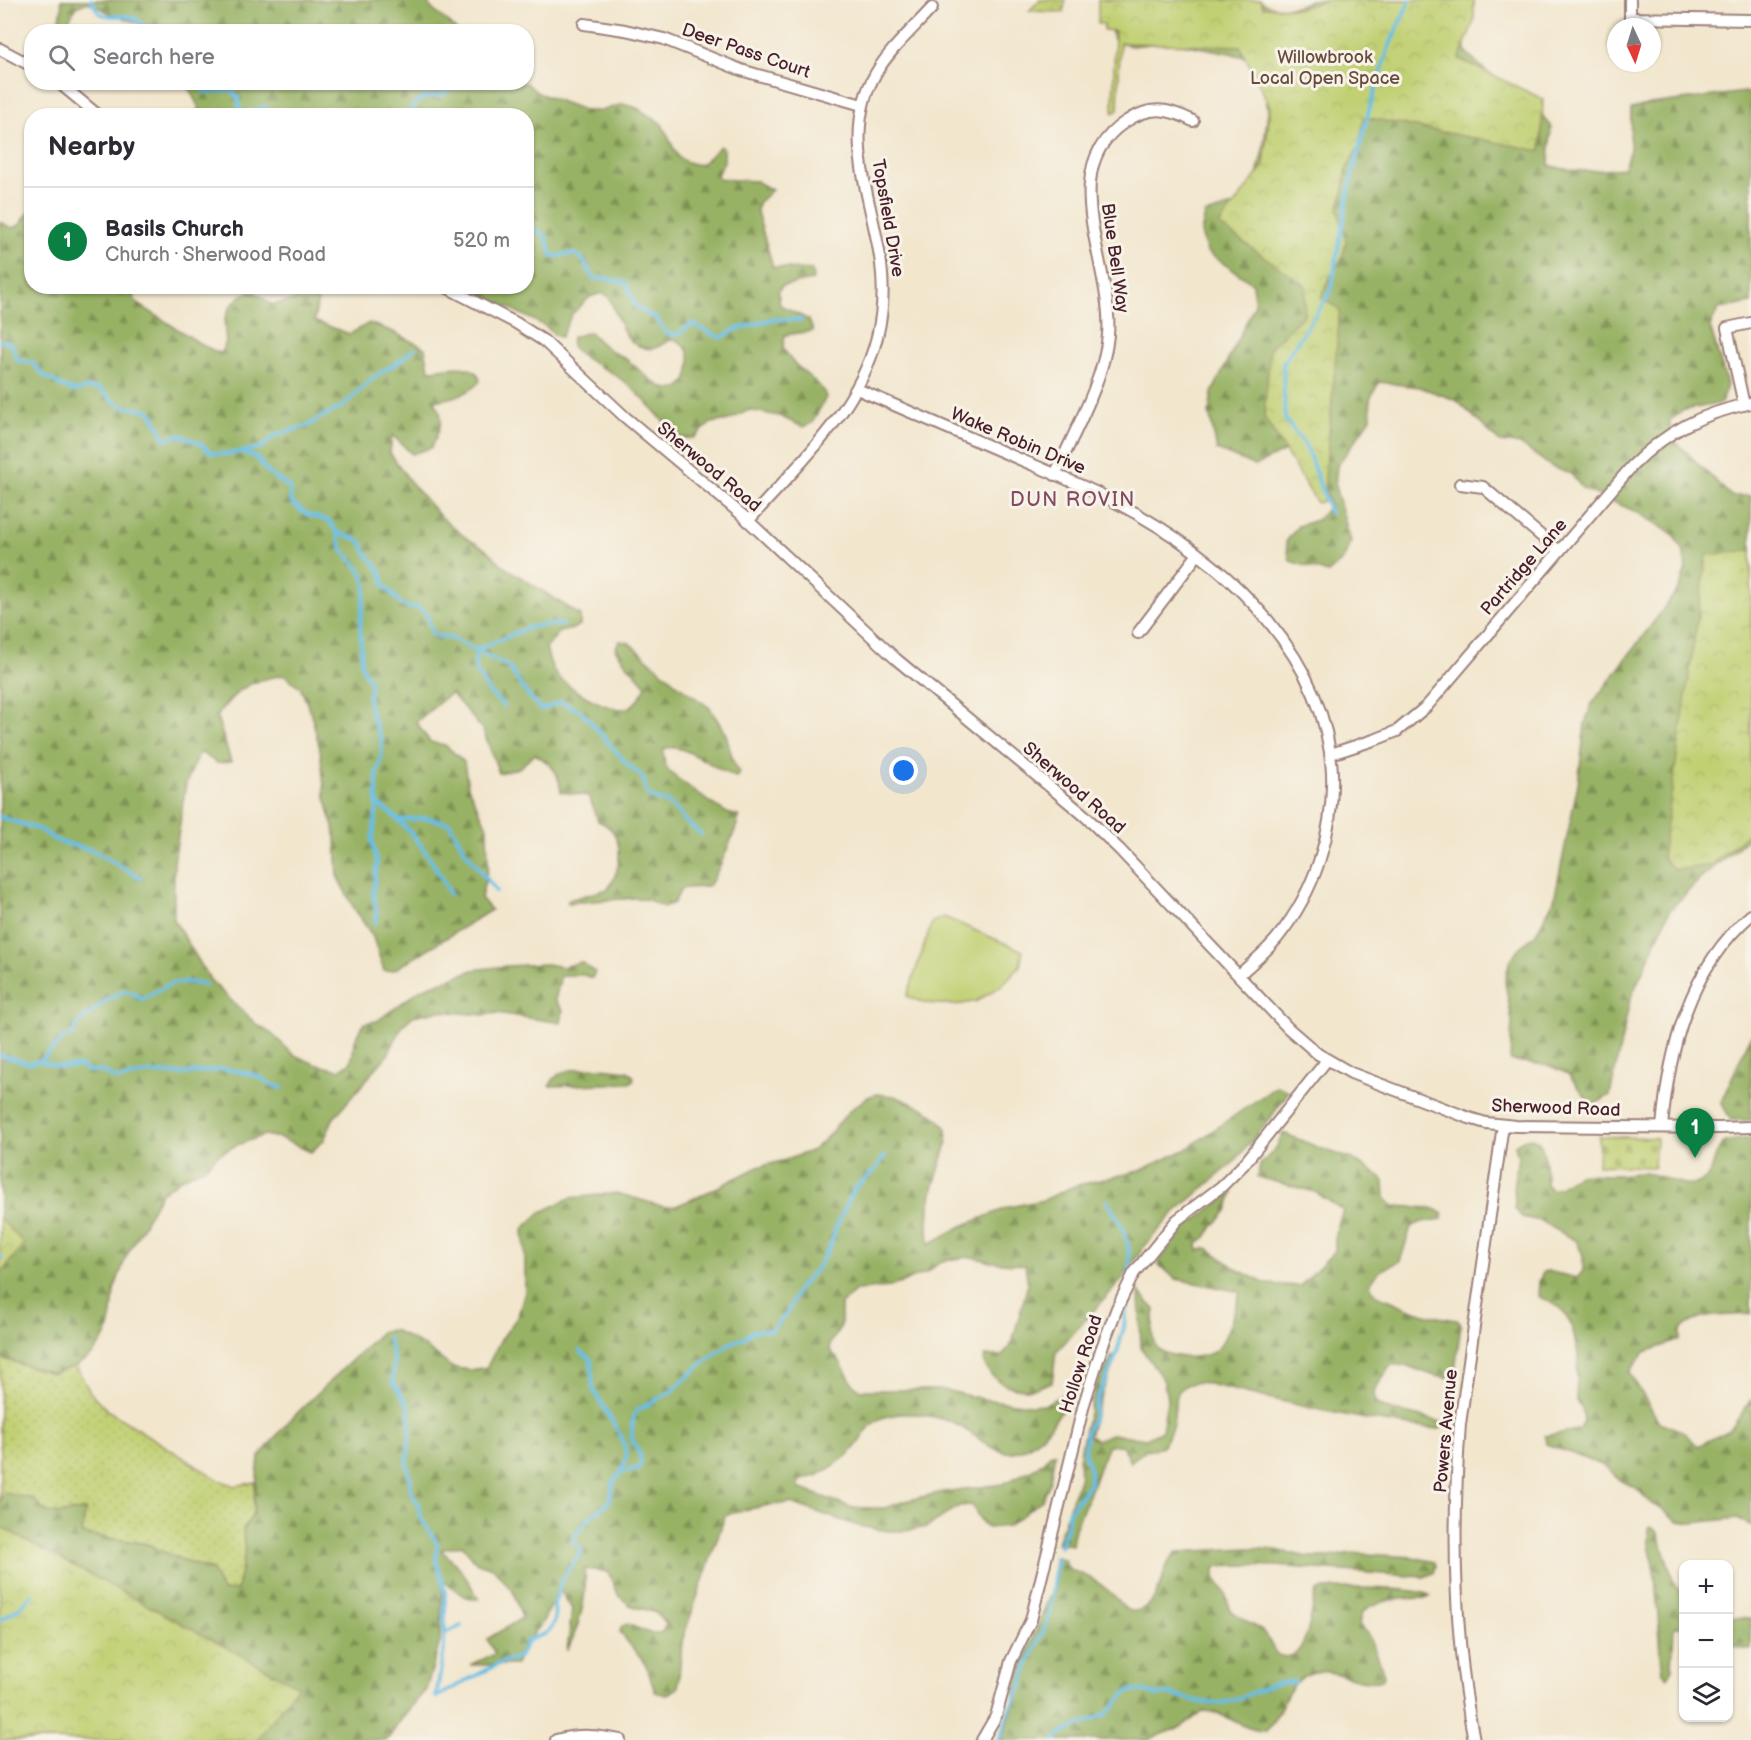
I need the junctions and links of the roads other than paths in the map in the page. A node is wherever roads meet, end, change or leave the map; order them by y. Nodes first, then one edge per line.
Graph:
1 (1630, 0) edge
2 (932, 8) dead end
3 (1751, 20) edge
4 (584, 24) dead end
5 (0, 49) edge
6 (24, 62) edge
7 (67, 90) edge
8 (862, 105) junction
9 (89, 108) edge
10 (1193, 121) dead end
11 (460, 294) edge
12 (1751, 323) edge
13 (857, 389) junction
14 (1747, 404) edge
15 (1055, 475) junction
16 (1460, 484) dead end
17 (748, 521) junction
18 (1559, 551) junction
19 (1198, 554) junction
20 (1138, 633) dead end
21 (1331, 754) junction
22 (1751, 915) edge
23 (1239, 975) junction
24 (1327, 1060) junction
25 (1503, 1125) junction
26 (1662, 1127) junction
27 (1751, 1127) edge
28 (556, 1740) edge
29 (620, 1740) edge
30 (982, 1740) edge
31 (1474, 1740) edge

1 - 3 street
2 - 8 street, Topsfield Drive
4 - 8 street, Deer Pass Court
5 - 6 street
7 - 9 street
8 - 13 street, Topsfield Drive
10 - 15 street, Blue Bell Way
11 - 17 street, Sherwood Road
12 - 14 street, Partridge Lane
13 - 15 street, Wake Robin Drive
13 - 17 street, Topsfield Drive
14 - 18 street, Partridge Lane
15 - 19 street, Wake Robin Drive
16 - 18 street
17 - 23 street, Sherwood Road
18 - 21 street, Partridge Lane
19 - 20 street
19 - 21 street, Wake Robin Drive
21 - 23 street, Wake Robin Drive
22 - 26 street
23 - 24 street, Sherwood Road
24 - 25 street, Sherwood Road
24 - 30 street, Hollow Road
25 - 26 street, Sherwood Road
25 - 31 street, Powers Avenue
26 - 27 street, Sherwood Road
28 - 29 street

